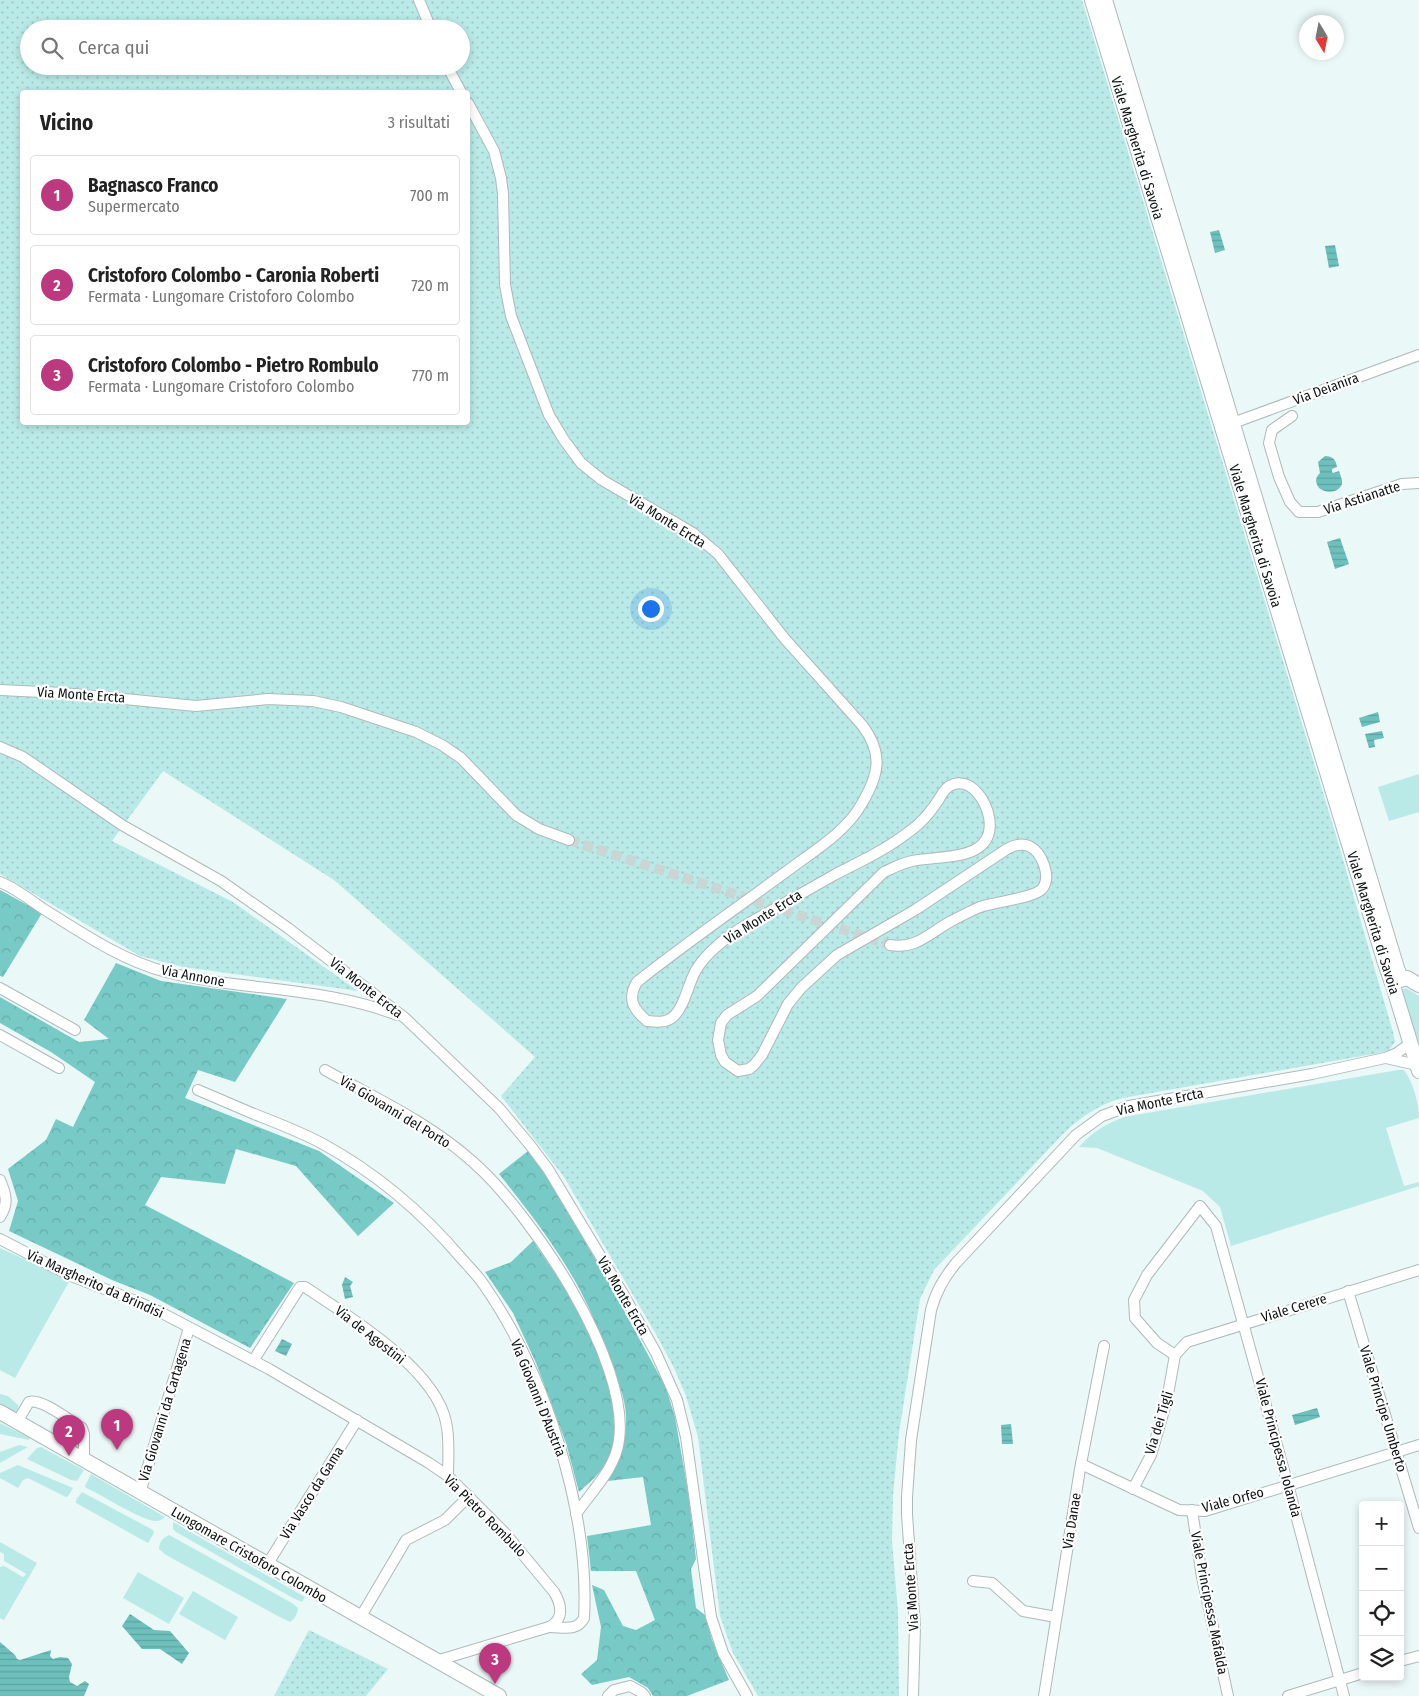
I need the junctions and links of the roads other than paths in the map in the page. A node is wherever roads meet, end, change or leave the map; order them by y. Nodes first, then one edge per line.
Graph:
1 (420, 0) edge
2 (1092, 0) edge
3 (1105, 0) edge
4 (428, 20) edge
5 (452, 75) edge
6 (460, 90) edge
7 (470, 107) edge
8 (1419, 354) edge
9 (1292, 416) dead end
10 (1233, 423) junction
11 (1419, 483) edge
12 (0, 690) edge
13 (0, 747) edge
14 (570, 840) tunnel mouth
15 (0, 882) edge
16 (890, 945) tunnel mouth
17 (1404, 978) junction
18 (1419, 985) edge
19 (0, 988) edge
20 (1394, 989) junction
21 (405, 1018) junction
22 (75, 1030) dead end
23 (0, 1035) edge
24 (1410, 1043) junction
25 (1385, 1058) junction
26 (59, 1068) dead end
27 (1418, 1068) edge
28 (325, 1070) dead end
29 (198, 1090) dead end
30 (0, 1180) edge
31 (0, 1217) edge
32 (0, 1239) edge
33 (1419, 1270) edge
34 (1348, 1291) junction
35 (1244, 1323) junction
36 (189, 1328) junction
37 (1104, 1346) dead end
38 (1175, 1355) junction
39 (253, 1361) junction
40 (0, 1412) edge
41 (357, 1420) junction
42 (16, 1422) junction
43 (1419, 1445) edge
44 (1396, 1452) junction
45 (84, 1460) junction
46 (1081, 1464) junction
47 (448, 1476) junction
48 (1288, 1485) junction
49 (1133, 1488) junction
50 (140, 1493) junction
51 (469, 1496) junction
52 (1192, 1510) junction
53 (576, 1514) junction
54 (1419, 1528) edge
55 (267, 1565) junction
56 (974, 1581) dead end
57 (1056, 1617) junction
58 (360, 1618) junction
59 (549, 1627) junction
60 (1419, 1656) edge
61 (1404, 1660) edge
62 (436, 1661) junction
63 (1359, 1674) edge
64 (1340, 1680) junction
65 (499, 1696) edge
66 (608, 1696) edge
67 (645, 1696) edge
68 (747, 1696) edge
69 (913, 1696) edge
70 (1044, 1696) edge
71 (1228, 1696) edge
72 (1288, 1696) edge
73 (1344, 1696) edge

1 - 4 street
2 - 20 street, Viale Margherita di Savoia
3 - 10 street, Viale Margherita di Savoia
5 - 6 street
7 - 16 street, Via Monte Ercta
8 - 10 street, Via Deianira
9 - 11 street, Via Astianatte
10 - 17 street, Viale Margherita di Savoia
12 - 14 street, Via Monte Ercta
13 - 21 street, Via Monte Ercta
15 - 21 street, Via Annone
17 - 18 street
17 - 20 street
19 - 22 street
20 - 24 street, Viale Margherita di Savoia
21 - 68 street, Via Monte Ercta
23 - 26 street
24 - 25 street
24 - 27 street, Viale Margherita di Savoia
25 - 27 street
25 - 69 street, Via Monte Ercta
28 - 53 street, Via Giovanni del Porto
29 - 53 street, Via Giovanni D'Austria
30 - 31 street
32 - 36 street, Via Margherito da Brindisi
33 - 34 street, Viale Cerere
34 - 35 street, Viale Cerere
34 - 44 street, Viale Principe Umberto
35 - 38 street, Viale Cerere
35 - 38 street, Viale Principessa Iolanda
35 - 48 street, Viale Principessa Iolanda
36 - 39 street, Via Pietro Rombulo
36 - 50 street, Via Giovanni da Cartagena
37 - 46 street, Via Danae
38 - 49 street, Via dei Tigli
39 - 41 street, Via Pietro Rombulo
39 - 47 street, Via de Agostini
40 - 42 street, Lungomare Cristoforo Colombo
41 - 47 street, Via Pietro Rombulo
41 - 55 street, Via Vasco da Gama
42 - 45 street, Lungomare Cristoforo Colombo
42 - 45 street
43 - 44 street, Viale Orfeo
44 - 48 street, Viale Orfeo
44 - 54 street, Viale Principe Umberto
45 - 50 street, Lungomare Cristoforo Colombo
46 - 49 street, Viale Orfeo
46 - 57 street, Via Danae
47 - 51 street, Via Pietro Rombulo
48 - 52 street, Viale Orfeo
48 - 64 street, Viale Principessa Iolanda
49 - 52 street, Viale Orfeo
50 - 55 street, Lungomare Cristoforo Colombo
51 - 58 street
51 - 59 street, Via Pietro Rombulo
52 - 71 street, Viale Principessa Mafalda
53 - 59 street, Via Giovanni D'Austria
55 - 58 street, Lungomare Cristoforo Colombo
56 - 57 street
57 - 70 street, Via Danae
58 - 62 street, Lungomare Cristoforo Colombo
59 - 62 street
60 - 61 street
62 - 65 street, Lungomare Cristoforo Colombo
63 - 64 street
64 - 72 street
64 - 73 street, Viale Principessa Iolanda
66 - 67 street

